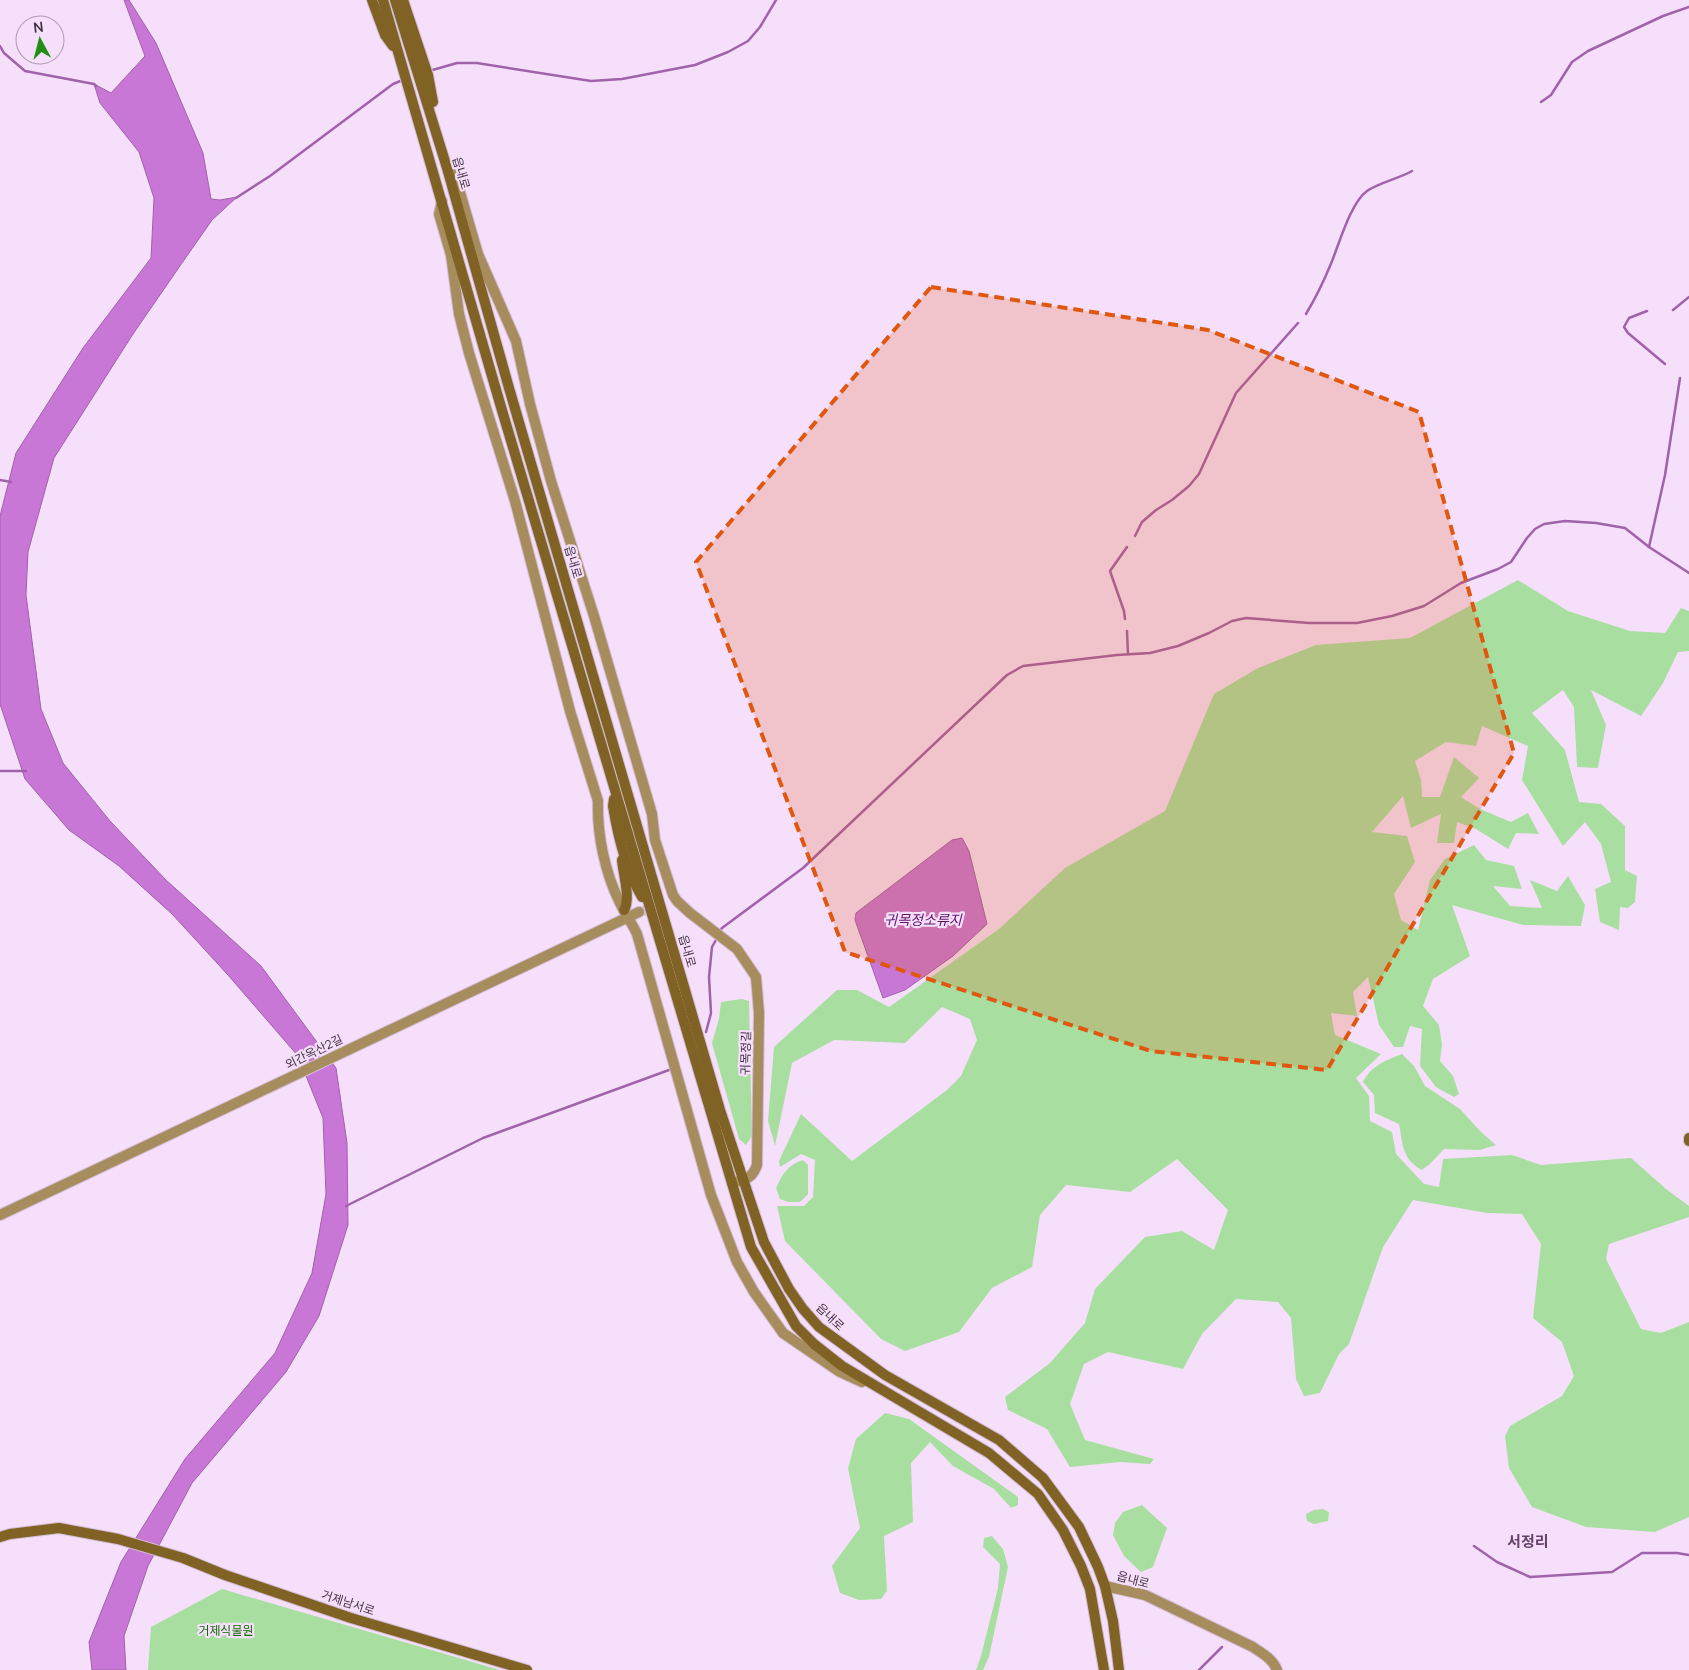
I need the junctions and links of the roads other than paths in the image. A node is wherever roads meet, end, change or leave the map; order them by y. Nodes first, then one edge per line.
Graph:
1 (372, 0) edge
2 (383, 0) edge
3 (396, 0) edge
4 (403, 0) edge
5 (398, 54) junction
6 (442, 152) junction
7 (442, 201) junction
8 (615, 791) junction
9 (621, 846) junction
10 (639, 912) tunnel mouth
11 (627, 913) junction
12 (651, 913) junction
13 (743, 1180) junction
14 (732, 1183) junction
15 (0, 1215) edge
16 (892, 1395) junction
17 (0, 1537) edge
18 (1106, 1586) junction
19 (1090, 1590) junction
20 (527, 1670) edge
21 (1104, 1670) edge
22 (1119, 1670) edge
23 (1277, 1670) edge

1 - 5 street
2 - 5 street, 읍내로
3 - 6 street, 읍내로
4 - 6 street
5 - 7 street, 읍내로
6 - 13 street, 읍내로
6 - 13 street, 귀목정길
7 - 8 street, 읍내로
7 - 11 street
8 - 9 street
8 - 12 street, 읍내로
9 - 11 street
9 - 12 street
10 - 11 street, 외간옥산2길
11 - 15 street, 외간옥산2길
11 - 16 street
12 - 14 street, 읍내로
13 - 14 street
13 - 18 street, 읍내로
14 - 16 street, 읍내로
16 - 19 street, 읍내로
17 - 20 street, 거제남서로
18 - 19 street
18 - 22 street
18 - 23 street, 읍내로
19 - 21 street, 읍내로

